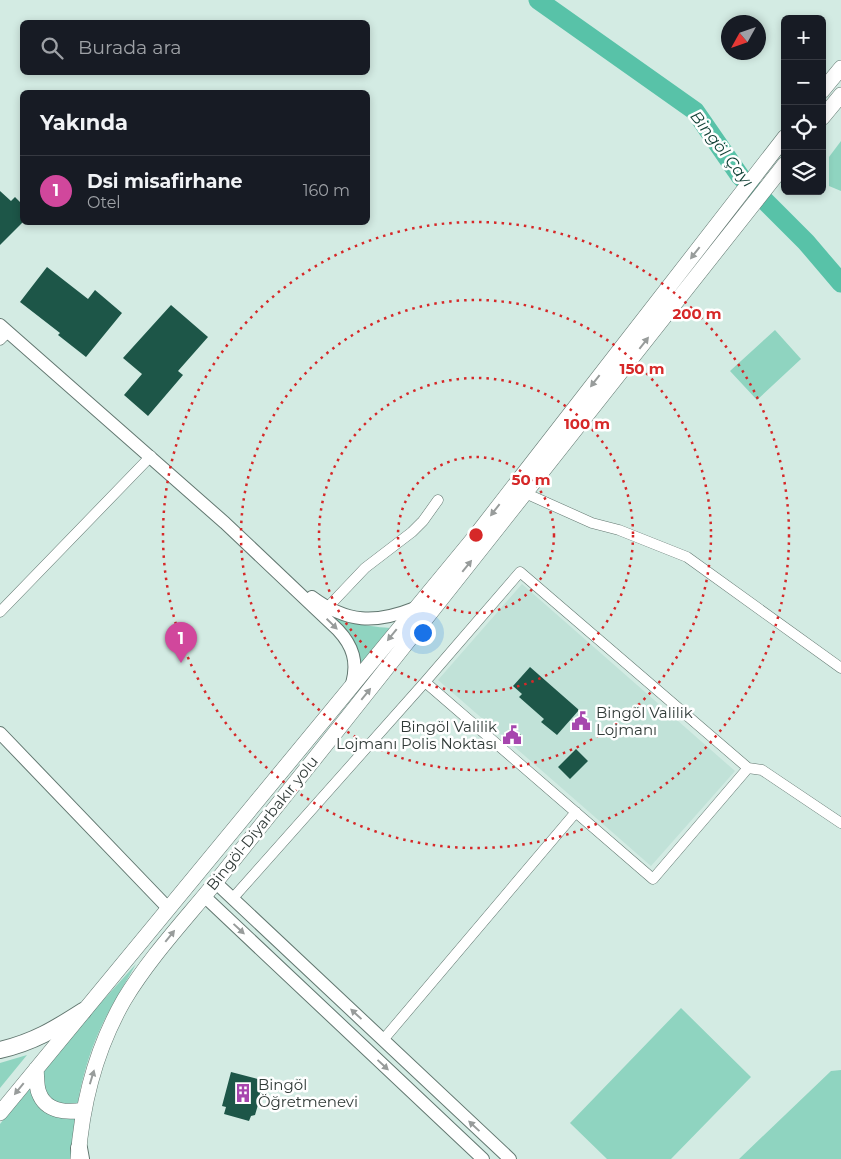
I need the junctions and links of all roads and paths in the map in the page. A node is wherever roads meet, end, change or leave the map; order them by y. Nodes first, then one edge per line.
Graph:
1 (841, 68) edge
2 (826, 86) edge
3 (841, 95) edge
4 (826, 113) edge
5 (781, 142) edge
6 (781, 169) edge
7 (3, 332) edge
8 (151, 456) junction
9 (526, 493) junction
10 (438, 500) dead end
11 (272, 566) junction
12 (328, 607) junction
13 (415, 608) junction
14 (0, 612) edge
15 (841, 668) edge
16 (425, 682) junction
17 (352, 684) junction
18 (0, 733) edge
19 (748, 768) junction
20 (576, 812) junction
21 (841, 823) edge
22 (215, 882) junction
23 (204, 896) junction
24 (233, 898) junction
25 (168, 908) junction
26 (83, 1011) junction
27 (384, 1040) junction
28 (0, 1050) edge
29 (36, 1069) junction
30 (84, 1110) junction
31 (0, 1113) edge
32 (79, 1156) edge
33 (483, 1159) edge
34 (510, 1159) edge

1 - 2 main road
3 - 4 main road
5 -> 13 main road, Bingöl-Diyarbakır yolu
9 -> 6 main road, Bingöl-Diyarbakır yolu
7 - 8 street
8 - 11 street
8 - 14 street
9 - 15 street
22 -> 9 main road, Bingöl-Diyarbakır yolu
10 - 12 street
11 - 12 street
11 -> 17 street
12 - 13 street
13 -> 17 main road, Bingöl-Diyarbakır yolu
16 - 19 street
16 - 20 street
16 - 24 street
17 - 25 main road, Bingöl-Diyarbakır yolu
18 - 25 street
19 - 20 street
19 - 21 street
20 - 27 street
22 - 23 main road, Bingöl-Diyarbakır yolu
22 - 24 street
30 -> 23 main road, Bingöl-Diyarbakır yolu
23 -> 33 street
27 -> 24 street
25 - 26 main road, Bingöl-Diyarbakır yolu
26 - 28 highway
26 - 29 main road, Bingöl-Diyarbakır yolu
34 -> 27 street
29 - 30 main road
29 -> 31 main road, Bingöl-Diyarbakır yolu
30 - 32 main road, Bingöl-Diyarbakır yolu

